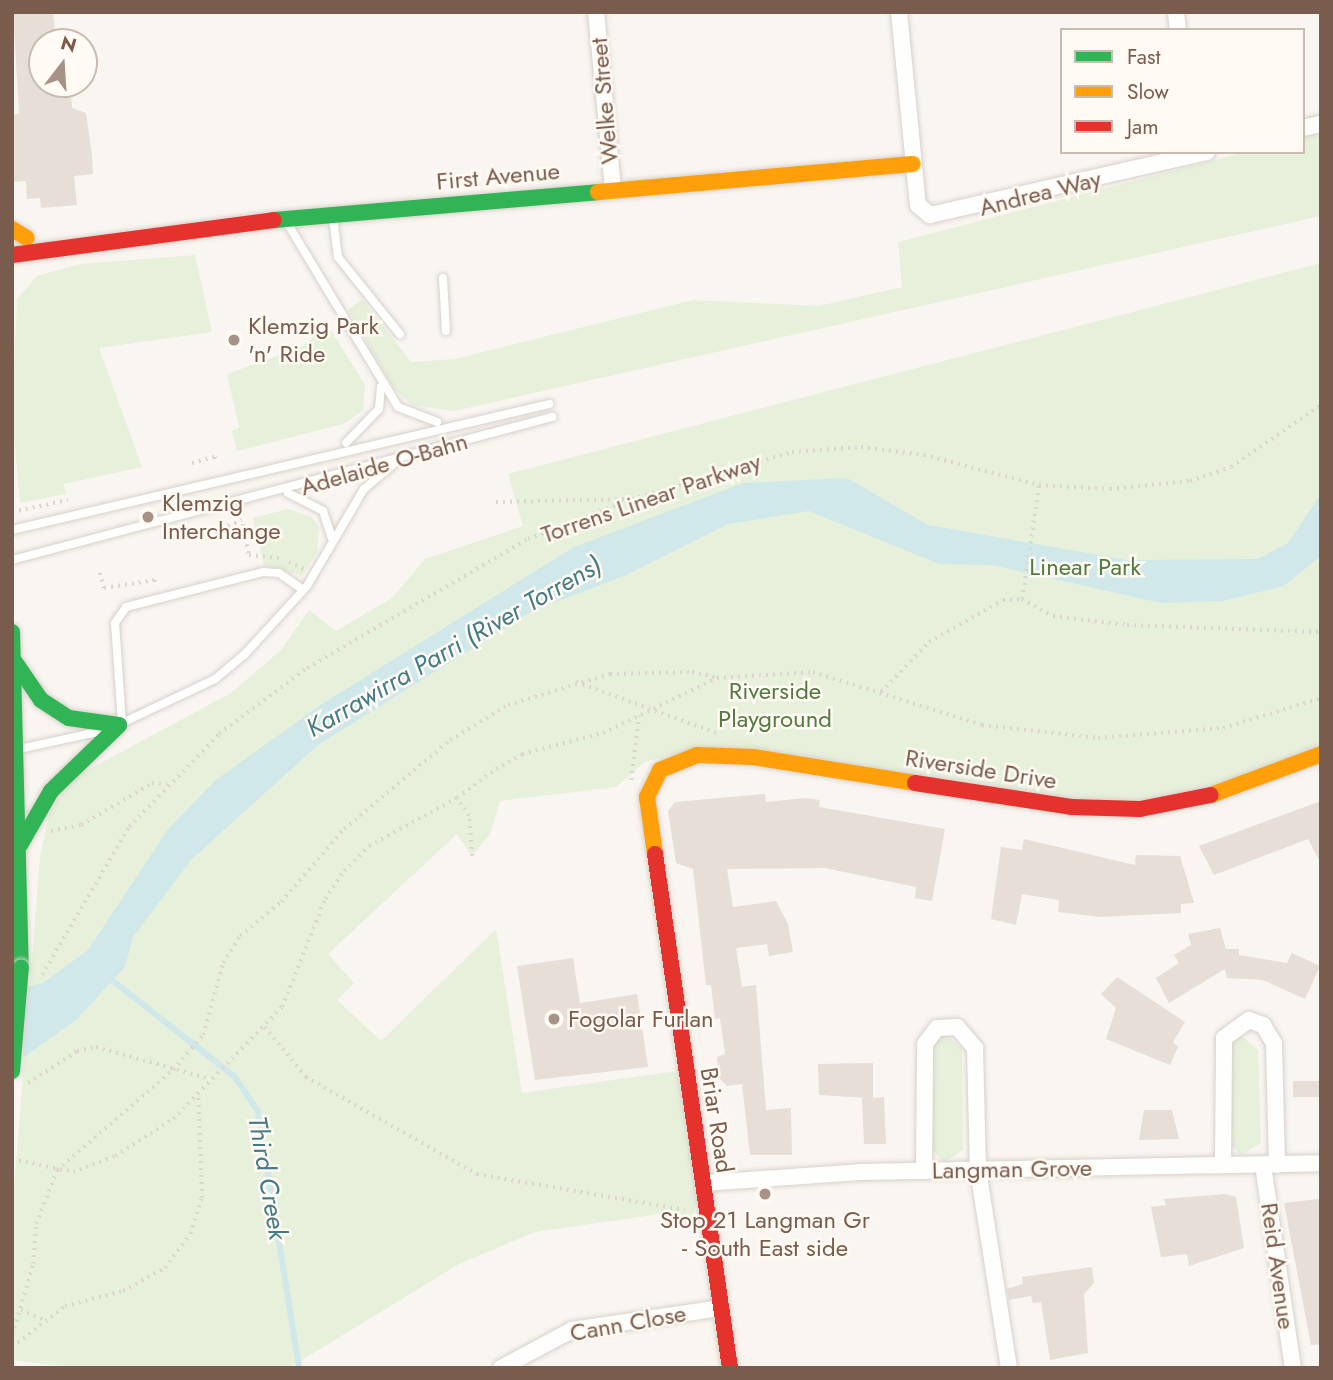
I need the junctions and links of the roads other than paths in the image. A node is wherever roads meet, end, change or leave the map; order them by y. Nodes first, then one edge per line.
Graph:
1 (596, 12) edge
2 (899, 12) edge
3 (1189, 154) edge
4 (913, 164) junction
5 (613, 189) junction
6 (333, 214) junction
7 (285, 219) junction
8 (12, 229) edge
9 (20, 239) edge
10 (88, 241) junction
11 (37, 254) junction
12 (12, 255) edge
13 (12, 272) edge
14 (443, 278) dead end
15 (446, 331) dead end
16 (400, 334) dead end
17 (381, 384) junction
18 (549, 404) dead end
19 (552, 417) dead end
20 (454, 422) junction
21 (335, 449) junction
22 (400, 459) junction
23 (285, 493) junction
24 (12, 530) edge
25 (332, 539) junction
26 (12, 560) edge
27 (303, 590) junction
28 (12, 632) edge
29 (15, 661) junction
30 (120, 724) junction
31 (15, 750) edge
32 (1321, 754) edge
33 (647, 797) joint
34 (19, 846) junction
35 (12, 1071) edge
36 (1321, 1163) edge
37 (1223, 1165) junction
38 (1270, 1165) junction
39 (978, 1170) junction
40 (924, 1171) junction
41 (704, 1183) junction
42 (722, 1308) junction
43 (501, 1368) edge
44 (730, 1368) edge
45 (1009, 1368) edge
46 (1293, 1368) edge

1 - 5 street, Welke Street
2 - 4 street
3 - 4 street, Andrea Way
4 - 5 street, First Avenue
5 - 6 street, First Avenue
6 - 7 street, First Avenue
6 - 16 lane
7 - 10 street, First Avenue
7 - 17 lane
8 - 9 street
9 - 10 street, First Avenue
10 - 11 street, First Avenue
11 - 12 street, First Avenue
11 - 13 street
14 - 15 lane
17 - 20 lane
17 - 21 lane
18 - 20 lane, Adelaide O-Bahn
19 - 22 lane, Adelaide O-Bahn
20 - 21 lane, Adelaide O-Bahn
21 - 24 lane, Adelaide O-Bahn
22 - 23 lane, Adelaide O-Bahn
22 - 25 lane
23 - 25 lane
23 - 26 lane, Adelaide O-Bahn
25 - 27 lane
27 - 30 lane
27 - 30 lane
28 - 29 street
29 - 30 street
29 - 31 street
30 - 31 lane
30 - 34 street
31 - 34 street
32 - 33 street, Riverside Drive
33 - 41 street, Briar Road
34 - 35 street, bridge
36 - 38 street, Langman Grove
37 - 38 street, Langman Grove
37 - 38 street, Reid Avenue
37 - 39 street, Langman Grove
38 - 46 street, Reid Avenue
39 - 40 street, Langman Grove
39 - 40 street
39 - 45 street
40 - 41 street, Langman Grove
41 - 42 street, Briar Road
42 - 43 street, Cann Close
42 - 44 street, Briar Road

